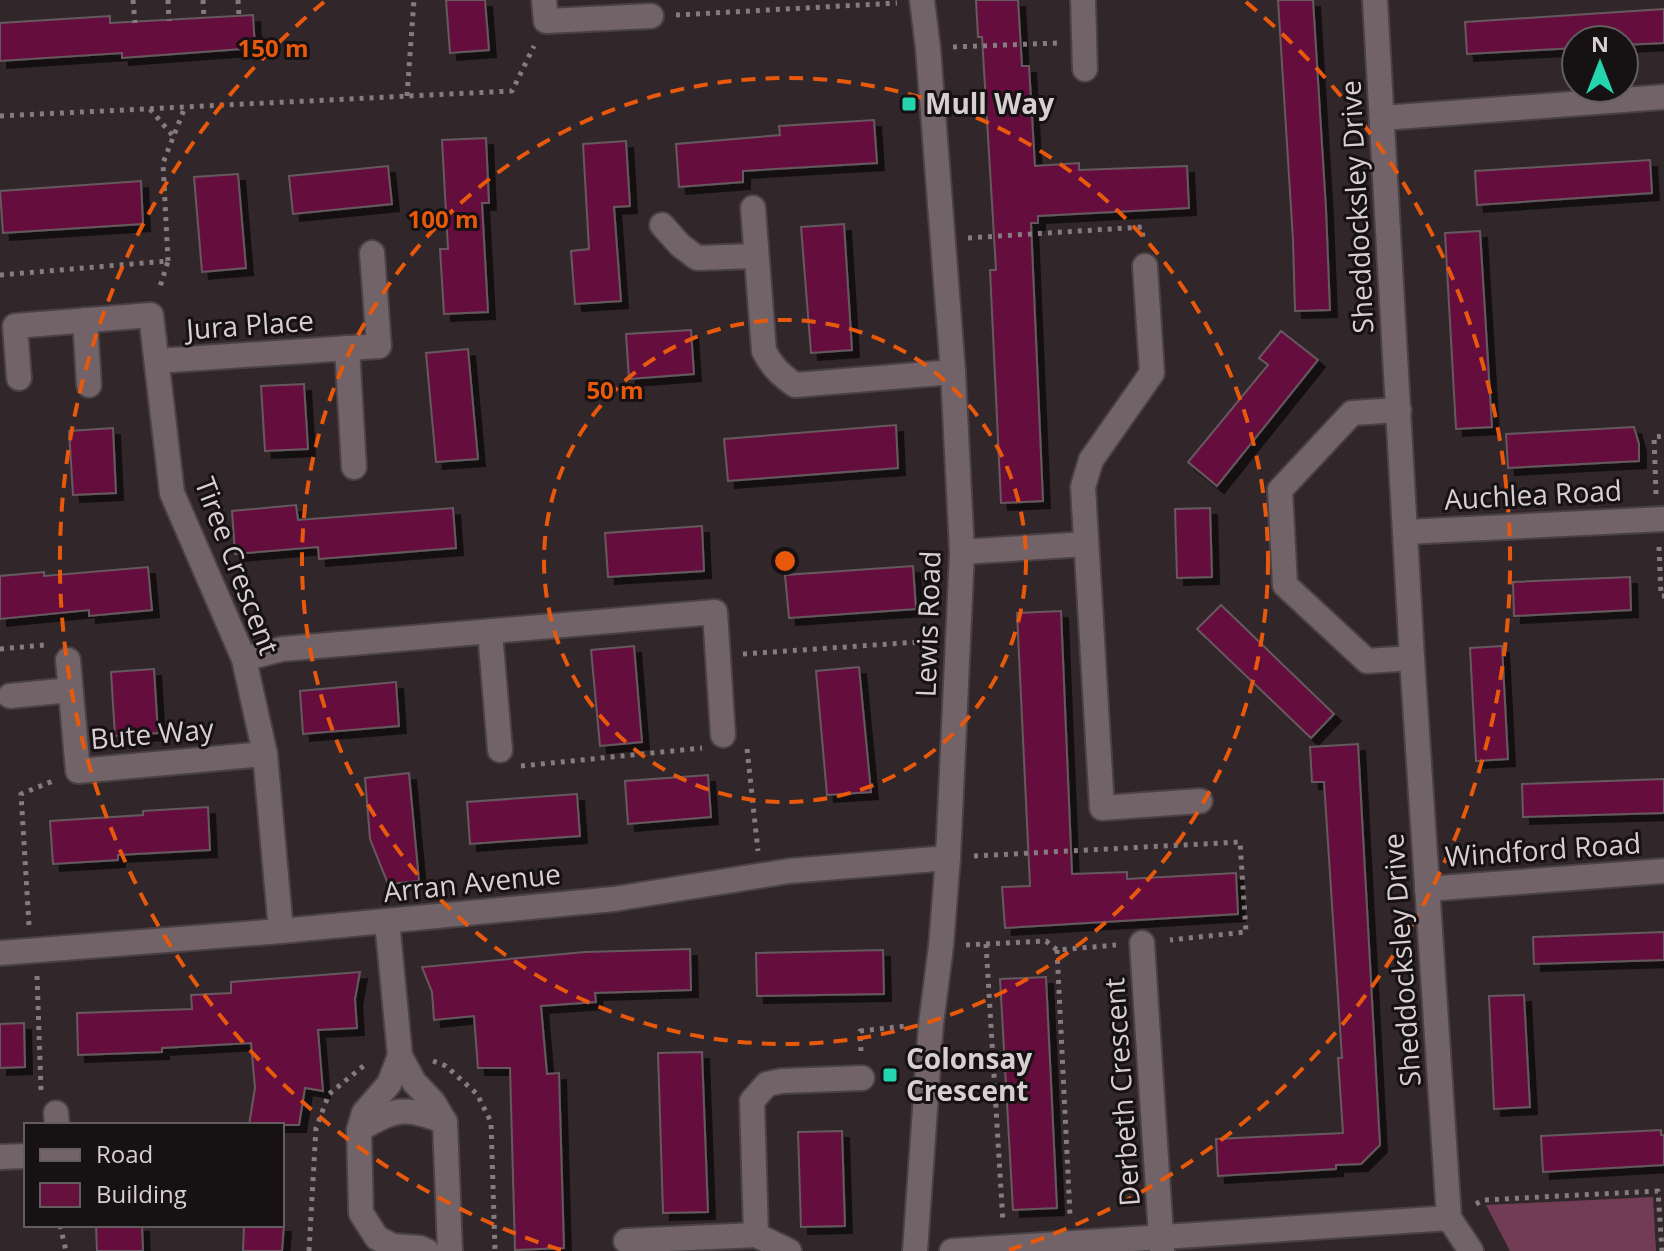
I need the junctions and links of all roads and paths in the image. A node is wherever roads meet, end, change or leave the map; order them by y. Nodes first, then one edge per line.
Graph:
1 (133, 0) edge
2 (168, 0) edge
3 (203, 0) edge
4 (238, 0) edge
5 (414, 0) edge
6 (1083, 0) edge
7 (1375, 0) edge
8 (922, 1) edge
9 (545, 11) edge
10 (239, 16) dead end
11 (651, 16) joint
12 (204, 19) dead end
13 (169, 21) dead end
14 (135, 23) dead end
15 (1084, 42) junction
16 (928, 48) junction
17 (1085, 69) dead end
18 (407, 96) junction
19 (1664, 97) edge
20 (185, 107) junction
21 (150, 109) junction
22 (0, 116) edge
23 (1383, 118) junction
24 (173, 137) junction
25 (753, 208) dead end
26 (662, 225) dead end
27 (943, 240) junction
28 (372, 253) dead end
29 (756, 256) junction
30 (168, 261) junction
31 (1145, 266) joint
32 (0, 275) edge
33 (151, 315) junction
34 (85, 320) junction
35 (347, 348) junction
36 (157, 361) junction
37 (953, 372) junction
38 (19, 378) dead end
39 (89, 385) dead end
40 (1399, 410) junction
41 (1664, 436) edge
42 (354, 467) dead end
43 (1660, 519) edge
44 (1406, 532) junction
45 (1086, 544) junction
46 (962, 552) junction
47 (1664, 596) edge
48 (490, 632) junction
49 (958, 639) junction
50 (0, 649) edge
51 (718, 656) junction
52 (1412, 658) junction
53 (244, 659) junction
54 (68, 660) joint
55 (70, 690) junction
56 (10, 696) dead end
57 (722, 743) junction
58 (500, 750) joint
59 (265, 754) junction
60 (78, 771) junction
61 (1200, 801) dead end
62 (948, 858) junction
63 (1664, 871) edge
64 (761, 875) junction
65 (1427, 889) junction
66 (387, 921) junction
67 (281, 931) junction
68 (33, 940) junction
69 (1142, 943) junction
70 (986, 944) junction
71 (941, 946) junction
72 (1057, 950) junction
73 (0, 953) edge
74 (931, 1024) junction
75 (400, 1056) junction
76 (862, 1078) joint
77 (57, 1119) edge
78 (445, 1122) junction
79 (359, 1130) junction
80 (24, 1156) edge
81 (0, 1157) edge
82 (1449, 1218) junction
83 (60, 1227) edge
84 (756, 1235) junction
85 (626, 1241) dead end
86 (1071, 1244) junction
87 (1162, 1244) edge
88 (1004, 1248) junction
89 (66, 1251) edge
90 (427, 1251) edge
91 (450, 1251) edge
92 (789, 1251) edge
93 (915, 1251) edge
94 (952, 1251) edge
95 (1471, 1251) edge
96 (1662, 1251) edge

1 - 14 path
2 - 13 path
3 - 12 path
4 - 10 path
5 - 18 path
6 - 15 street
7 - 23 street, Sheddocksley Drive
8 - 11 path
8 - 16 street, Lewis Road
9 - 11 street
9 - 18 path
15 - 16 path
15 - 17 street
16 - 27 street, Lewis Road
18 - 20 path
19 - 23 street
20 - 21 path
20 - 24 path
21 - 22 path
21 - 24 path
23 - 40 street, Sheddocksley Drive
24 - 30 path
25 - 29 street
26 - 29 street
27 - 31 path
27 - 37 street, Lewis Road
28 - 35 street, Jura Place
29 - 37 street
30 - 32 path
30 - 33 path
31 - 45 street
33 - 34 street
33 - 36 street, Tiree Crescent
34 - 38 street
34 - 39 street
35 - 36 street, Jura Place
35 - 42 street, Jura Place
36 - 53 street, Tiree Crescent
37 - 46 street, Lewis Road
40 - 44 street, Sheddocksley Drive
40 - 52 street
41 - 43 path
43 - 44 street, Auchlea Road
43 - 47 path
44 - 52 street, Sheddocksley Drive
45 - 46 street
45 - 61 street
46 - 49 street, Lewis Road
48 - 51 street
48 - 53 street
48 - 58 street
49 - 51 path
49 - 62 street, Lewis Road
50 - 54 path
51 - 57 street
52 - 65 street, Sheddocksley Drive
53 - 59 street, Tiree Crescent
54 - 55 street, Bute Way
55 - 56 street, Bute Way
55 - 60 street, Bute Way
57 - 58 path
57 - 64 path
59 - 60 street, Bute Way
59 - 67 street, Tiree Crescent
60 - 68 path
62 - 64 street, Arran Avenue
62 - 69 path
62 - 71 street, Lewis Road
63 - 65 street, Windford Road
64 - 66 street, Arran Avenue
65 - 82 street, Sheddocksley Drive
66 - 67 street, Arran Avenue
66 - 75 street
67 - 68 street, Arran Avenue
68 - 73 street, Arran Avenue
68 - 77 path
69 - 72 path
69 - 87 street, Derbeth Crescent
70 - 71 path
70 - 72 path
70 - 88 path
71 - 74 street, Lewis Road
72 - 86 path
74 - 76 path
74 - 93 street, Lewis Road
75 - 78 street
75 - 79 street
76 - 84 street
78 - 79 street
78 - 91 street
79 - 90 street
80 - 81 street
82 - 87 street, Derbeth Crescent
82 - 95 street, Sheddocksley Drive
82 - 96 path
83 - 89 path
84 - 85 street
84 - 92 street
86 - 87 street, Derbeth Crescent
86 - 88 street, Derbeth Crescent
88 - 94 street, Derbeth Crescent

